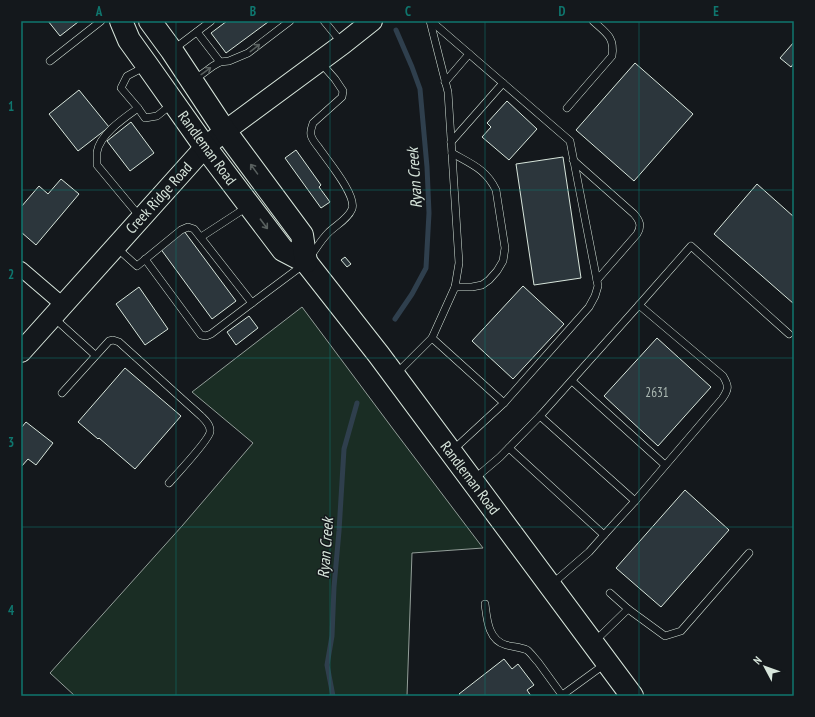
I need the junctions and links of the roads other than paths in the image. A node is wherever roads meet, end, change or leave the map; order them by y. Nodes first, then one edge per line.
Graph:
1 (101, 21) edge
2 (121, 21) edge
3 (150, 21) edge
4 (210, 21) edge
5 (290, 21) edge
6 (324, 21) edge
7 (431, 21) edge
8 (593, 21) edge
9 (366, 23) edge
10 (197, 32) junction
11 (343, 44) junction
12 (172, 51) junction
13 (470, 54) junction
14 (50, 61) dead end
15 (220, 62) junction
16 (320, 62) junction
17 (147, 65) junction
18 (192, 81) junction
19 (445, 82) junction
20 (503, 83) junction
21 (174, 102) junction
22 (138, 108) junction
23 (567, 108) dead end
24 (225, 131) junction
25 (451, 142) junction
26 (205, 147) junction
27 (452, 153) junction
28 (573, 160) junction
29 (249, 205) junction
30 (141, 218) junction
31 (201, 237) junction
32 (115, 247) junction
33 (145, 259) junction
34 (306, 262) junction
35 (21, 269) edge
36 (597, 280) junction
37 (455, 287) junction
38 (252, 303) junction
39 (639, 305) junction
40 (58, 311) junction
41 (789, 334) dead end
42 (432, 338) junction
43 (21, 352) edge
44 (95, 355) junction
45 (394, 376) junction
46 (572, 380) junction
47 (62, 394) dead end
48 (504, 403) junction
49 (540, 416) junction
50 (509, 448) junction
51 (451, 452) junction
52 (665, 465) junction
53 (472, 481) junction
54 (169, 483) dead end
55 (635, 501) junction
56 (604, 535) junction
57 (749, 553) dead end
58 (550, 586) junction
59 (610, 593) dead end
60 (485, 604) dead end
61 (628, 609) junction
62 (593, 644) junction
63 (607, 662) junction
64 (561, 696) edge
65 (632, 696) edge

1 - 14 lane
2 - 17 main road, Randleman Road
3 - 12 main road, Randleman Road
4 - 10 lane
15 -> 5 lane
6 - 11 lane
7 - 13 lane
7 - 19 lane
8 - 23 lane
9 - 11 main road, Creek Ridge Road
10 - 12 lane
10 - 15 lane
11 - 16 main road, Creek Ridge Road
12 - 18 main road, Randleman Road
13 - 19 lane
13 - 20 lane
18 -> 15 lane
16 - 24 main road, Creek Ridge Road
16 - 34 lane
17 - 21 main road, Randleman Road
17 - 22 lane
18 - 24 main road, Randleman Road
19 - 25 lane
20 - 25 lane
20 - 28 lane
21 - 22 lane
21 - 26 main road, Randleman Road
22 - 30 lane
24 - 26 main road, Creek Ridge Road
34 -> 24 main road, Randleman Road
25 - 27 lane
26 - 29 main road, Randleman Road
26 - 30 main road, Creek Ridge Road
27 - 37 lane
27 - 37 lane
28 - 36 lane
28 - 36 lane
29 - 31 lane
29 -> 34 main road, Randleman Road
30 - 32 main road, Creek Ridge Road
31 - 33 lane
31 - 38 lane
32 - 33 lane
32 - 40 main road, Creek Ridge Road
33 - 38 lane
34 - 38 lane
34 - 45 main road, Randleman Road
35 - 40 street
36 - 48 lane
37 - 42 lane
39 - 41 lane
39 - 46 lane
39 - 52 lane
40 - 43 main road, Creek Ridge Road
40 - 44 lane
42 - 45 lane
42 - 48 lane
44 - 47 lane
44 - 54 lane
45 - 51 main road, Randleman Road
46 - 49 lane
46 - 52 lane
48 - 51 lane
49 - 50 lane
49 - 55 lane
50 - 53 lane
50 - 56 lane
51 - 53 main road, Randleman Road
52 - 55 lane
53 - 58 main road, Randleman Road
55 - 56 lane
56 - 58 lane
57 - 61 lane
58 - 62 main road, Randleman Road
59 - 61 lane
60 - 64 lane
61 - 62 lane
62 - 63 main road, Randleman Road
63 - 64 lane
63 - 65 main road, Randleman Road

